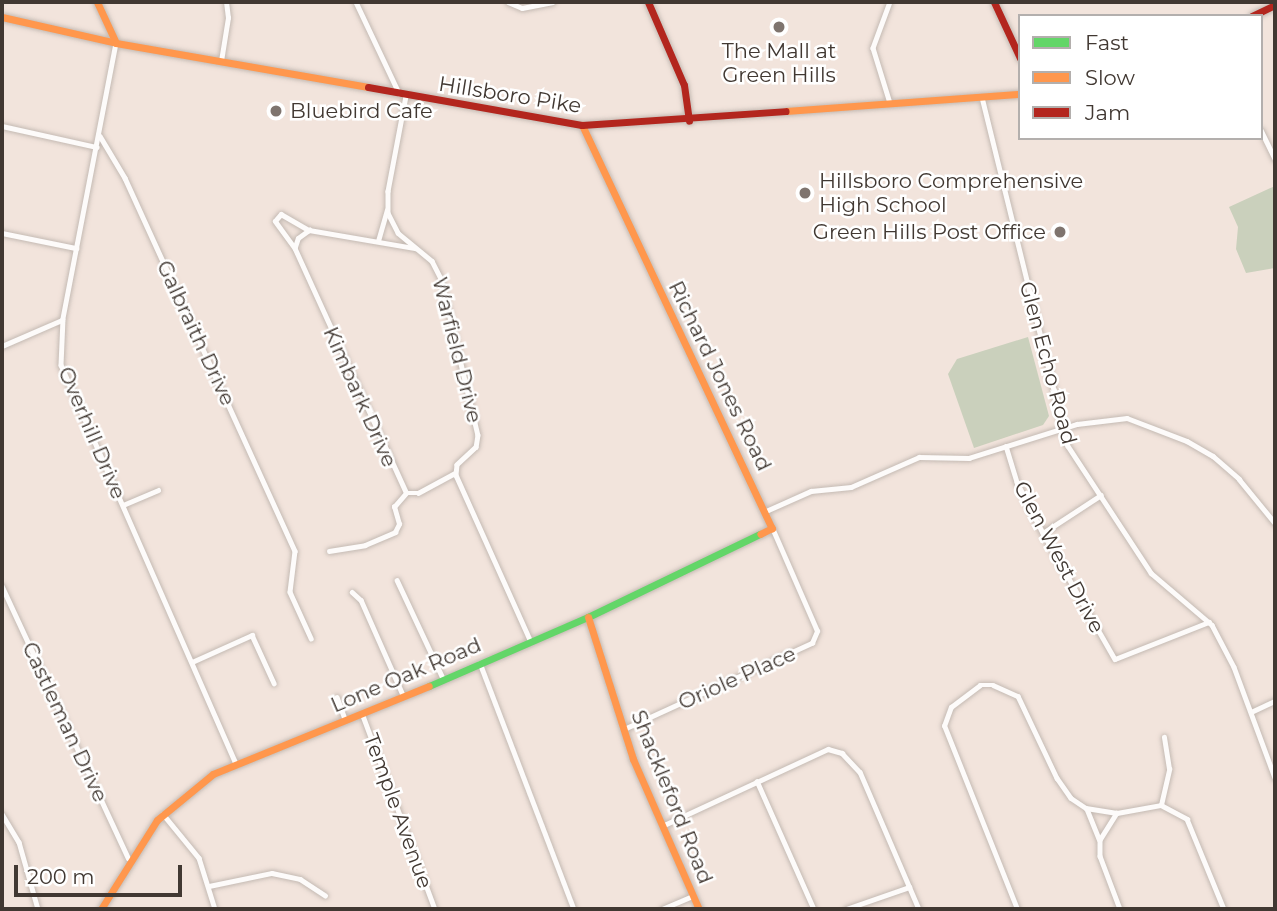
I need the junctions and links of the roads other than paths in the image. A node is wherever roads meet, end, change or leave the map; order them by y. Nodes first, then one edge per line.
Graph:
1 (97, 2) edge
2 (226, 2) edge
3 (356, 2) edge
4 (508, 2) edge
5 (552, 2) edge
6 (648, 2) edge
7 (890, 2) edge
8 (994, 2) edge
9 (1275, 5) edge
10 (1256, 14) edge
11 (2, 17) edge
12 (116, 43) junction
13 (1018, 54) edge
14 (221, 62) junction
15 (1018, 94) edge
16 (403, 96) junction
17 (982, 97) junction
18 (890, 104) junction
19 (689, 121) junction
20 (582, 125) junction
21 (2, 126) edge
22 (1263, 133) edge
23 (99, 136) junction
24 (97, 146) junction
25 (1273, 149) edge
26 (1275, 159) edge
27 (388, 209) junction
28 (309, 230) junction
29 (2, 233) edge
30 (378, 241) junction
31 (76, 248) junction
32 (295, 248) junction
33 (416, 249) junction
34 (63, 320) junction
35 (2, 346) edge
36 (1061, 429) junction
37 (1006, 446) junction
38 (455, 473) junction
39 (158, 490) dead end
40 (406, 494) junction
41 (1101, 495) junction
42 (123, 505) junction
43 (766, 511) junction
44 (1275, 523) edge
45 (772, 528) junction
46 (1043, 533) junction
47 (329, 551) dead end
48 (397, 580) dead end
49 (2, 586) edge
50 (352, 592) dead end
51 (588, 617) junction
52 (1209, 622) junction
53 (311, 638) dead end
54 (531, 642) junction
55 (813, 643) joint
56 (192, 662) junction
57 (480, 663) junction
58 (443, 678) junction
59 (274, 683) dead end
60 (403, 695) junction
61 (337, 697) dead end
62 (1275, 701) edge
63 (362, 712) junction
64 (1251, 712) junction
65 (345, 719) junction
66 (623, 729) junction
67 (1164, 737) dead end
68 (236, 763) junction
69 (1275, 778) edge
70 (757, 782) junction
71 (1161, 805) junction
72 (1087, 808) junction
73 (1118, 813) junction
74 (2, 814) edge
75 (162, 814) junction
76 (662, 826) junction
77 (1100, 840) junction
78 (128, 858) junction
79 (209, 886) junction
80 (909, 887) junction
81 (325, 895) dead end
82 (693, 896) junction
83 (38, 909) edge
84 (101, 909) edge
85 (215, 909) edge
86 (435, 909) edge
87 (574, 909) edge
88 (662, 909) edge
89 (699, 909) edge
90 (814, 909) edge
91 (846, 909) edge
92 (919, 909) edge
93 (1017, 909) edge
94 (1120, 909) edge
95 (1224, 909) edge

1 - 12 street
2 - 14 street
3 - 16 street
4 - 5 street
6 - 19 street
7 - 18 street
8 - 13 street
9 - 10 street
11 - 12 street, Hillsboro Pike
12 - 14 street, Hillsboro Pike
12 - 23 street, Overhill Drive
14 - 16 street, Hillsboro Pike
15 - 17 street, Hillsboro Pike
16 - 20 street, Hillsboro Pike
16 - 27 street
17 - 18 street, Hillsboro Pike
17 - 36 street, Glen Echo Road
18 - 19 street, Hillsboro Pike
19 - 20 street, Hillsboro Pike
20 - 43 street, Richard Jones Road
21 - 24 street
22 - 25 street
23 - 24 street, Overhill Drive
23 - 53 street, Galbraith Drive
24 - 31 street, Overhill Drive
25 - 26 street
27 - 30 street
27 - 33 street, Warfield Drive
28 - 30 street, Kimbark Drive
28 - 32 street
28 - 32 street, Kimbark Drive
29 - 31 street
30 - 33 street, Kimbark Drive
31 - 34 street, Overhill Drive
32 - 40 street, Kimbark Drive
33 - 38 street, Warfield Drive
34 - 35 street
34 - 42 street, Overhill Drive
36 - 37 street
36 - 41 street, Glen Echo Road
36 - 44 street
37 - 43 street
37 - 46 street, Glen West Drive
38 - 40 street, Kimbark Drive
38 - 54 street
39 - 42 street
40 - 47 street
41 - 46 street
41 - 52 street, Glen Echo Road
42 - 56 street, Overhill Drive
43 - 45 street, Richard Jones Road
45 - 51 street, Lone Oak Road
45 - 55 street, Richard Jones Road
46 - 52 street, Glen West Drive
48 - 58 street
49 - 78 street, Castleman Drive
50 - 60 street
51 - 54 street, Lone Oak Road
51 - 66 street, Shackleford Road
52 - 64 street, Glen Echo Road
54 - 57 street, Lone Oak Road
55 - 66 street, Oriole Place
56 - 59 street
56 - 68 street, Overhill Drive
57 - 58 street, Lone Oak Road
57 - 87 street
58 - 60 street, Lone Oak Road
60 - 63 street, Lone Oak Road
61 - 65 street
62 - 64 street
63 - 65 street, Lone Oak Road
63 - 86 street, Temple Avenue
64 - 69 street, Glen Echo Road
65 - 68 street, Lone Oak Road
66 - 76 street, Shackleford Road
67 - 71 street
68 - 75 street, Lone Oak Road
70 - 76 street
70 - 80 street
70 - 90 street
71 - 73 street
71 - 95 street
72 - 73 street
72 - 77 street
72 - 93 street
73 - 77 street
74 - 83 street
75 - 78 street, Lone Oak Road
75 - 79 street
76 - 82 street, Shackleford Road
77 - 94 street
78 - 84 street, Lone Oak Road
79 - 81 street
79 - 85 street
80 - 91 street
80 - 92 street
82 - 88 street
82 - 89 street, Shackleford Road

